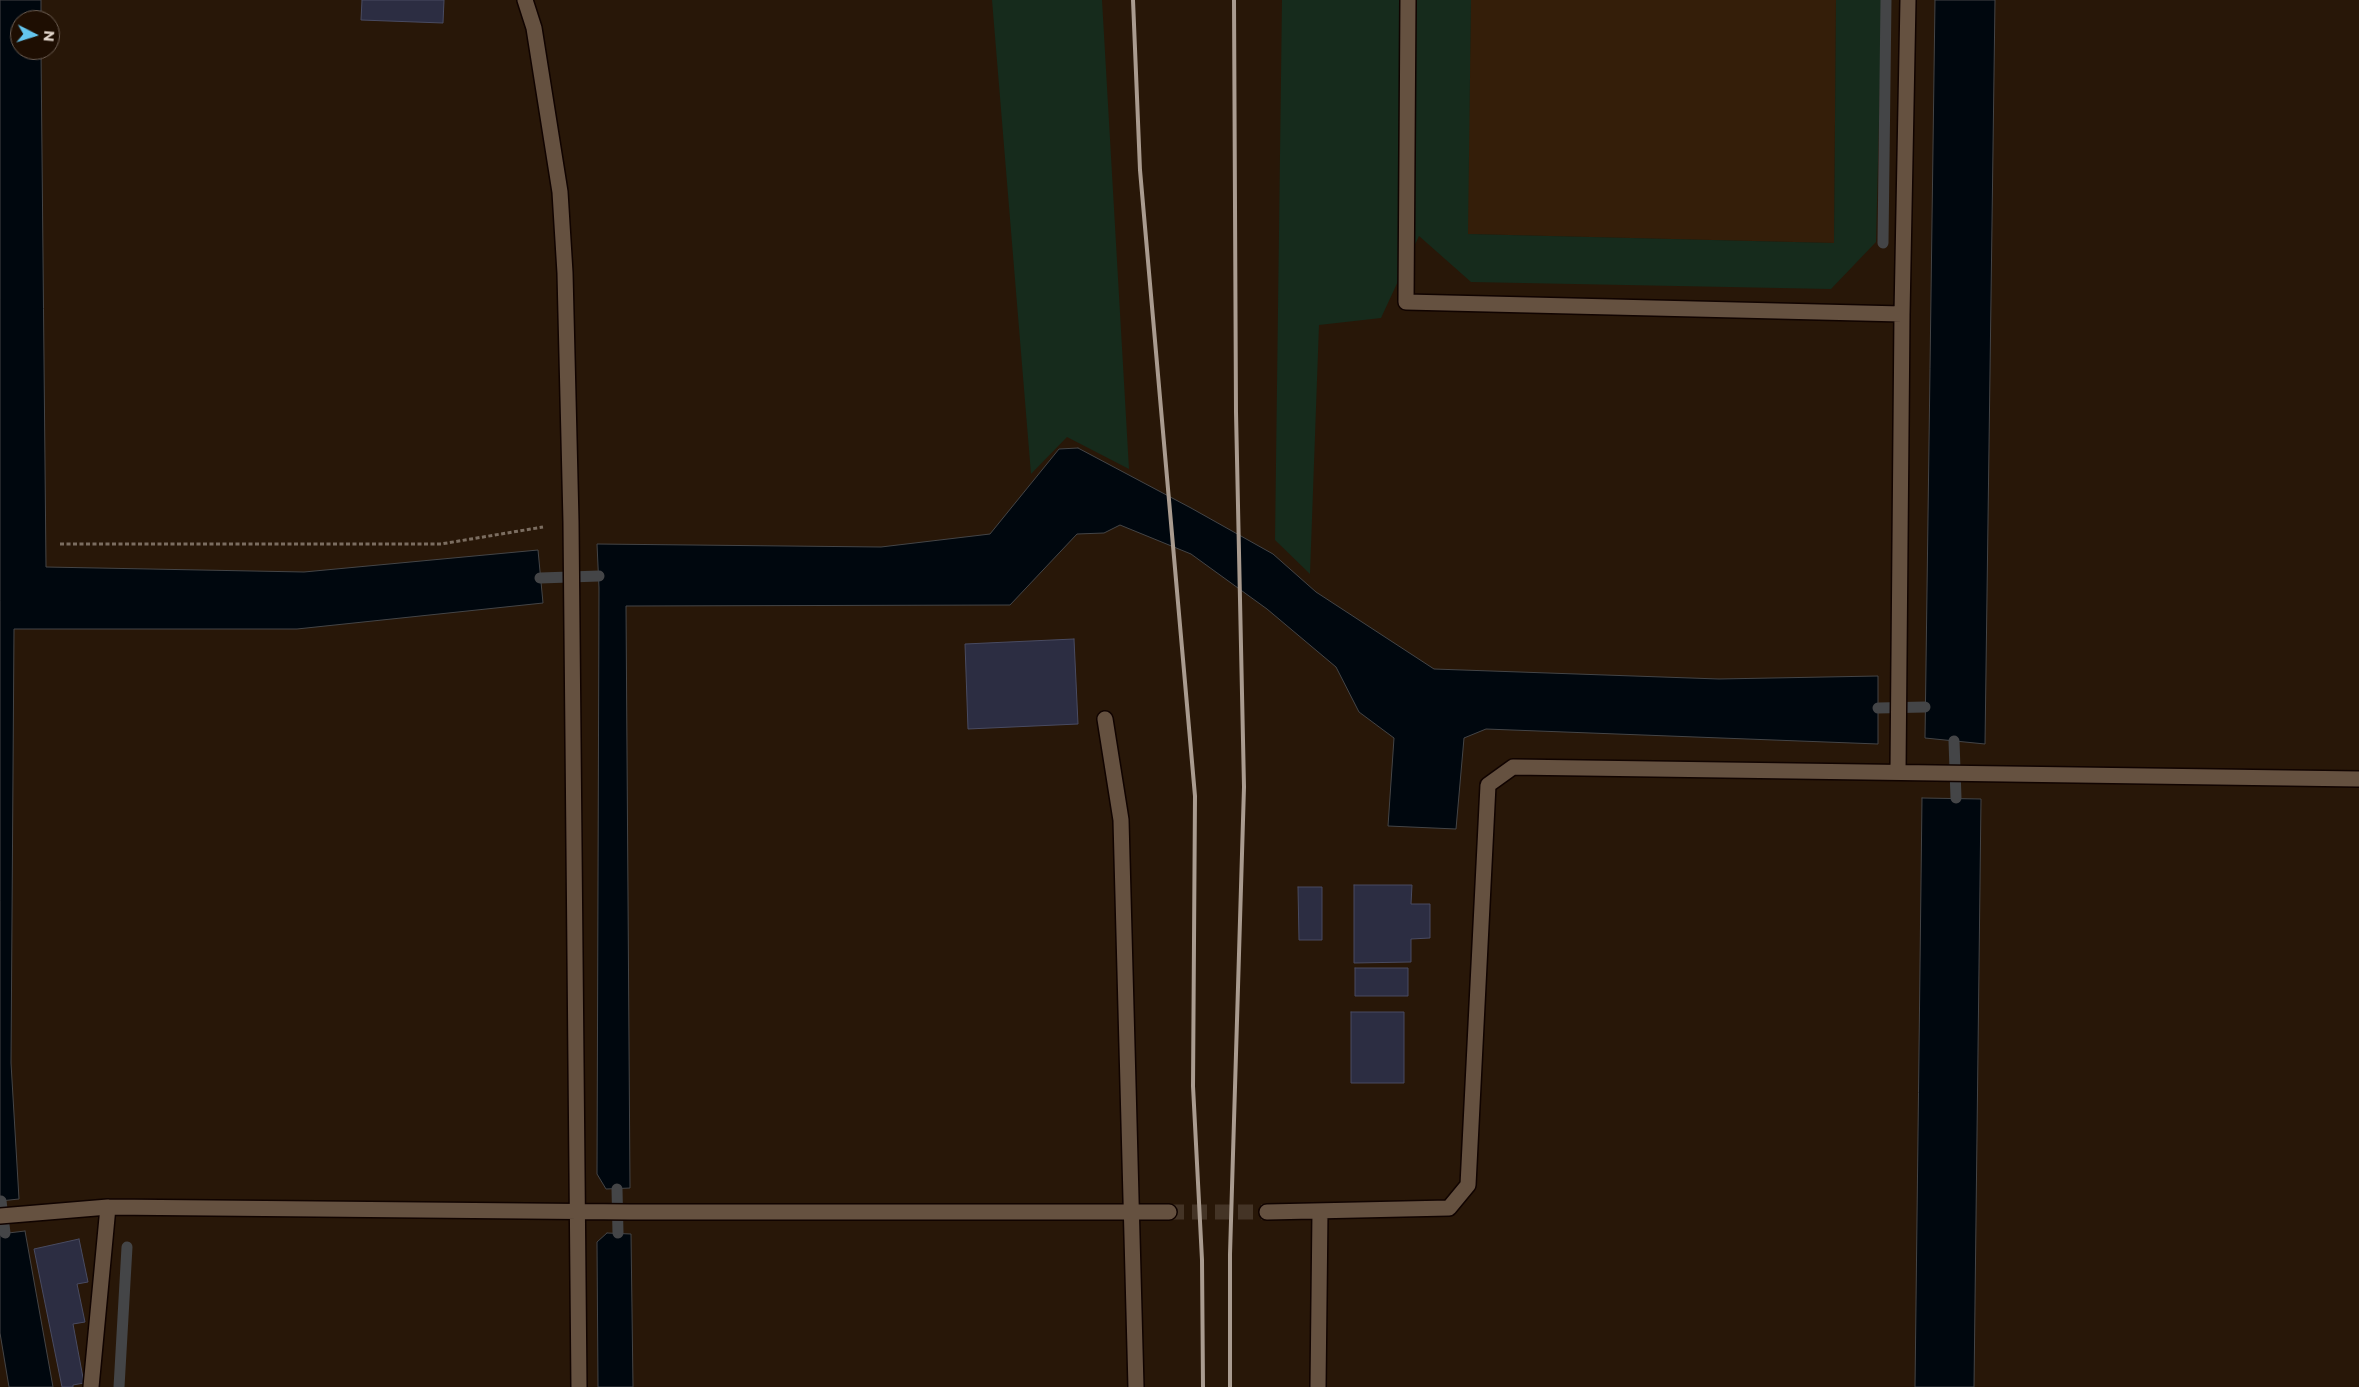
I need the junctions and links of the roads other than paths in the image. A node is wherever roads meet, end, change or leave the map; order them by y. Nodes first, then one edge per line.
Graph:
1 (525, 0) edge
2 (1408, 0) edge
3 (1908, 0) edge
4 (1902, 314) junction
5 (1106, 719) dead end
6 (1898, 771) junction
7 (2359, 779) edge
8 (108, 1207) junction
9 (579, 1211) junction
10 (1133, 1212) junction
11 (1169, 1212) tunnel mouth
12 (1267, 1212) tunnel mouth
13 (1320, 1212) junction
14 (0, 1216) edge
15 (91, 1387) edge
16 (580, 1387) edge
17 (1136, 1387) edge
18 (1318, 1387) edge

1 - 9 street
2 - 4 street
3 - 4 street
4 - 6 street
5 - 10 street
6 - 7 street
6 - 13 street
8 - 9 street
8 - 14 street
8 - 15 street
9 - 10 street
9 - 16 street
10 - 11 street
10 - 17 street
12 - 13 street
13 - 18 street

